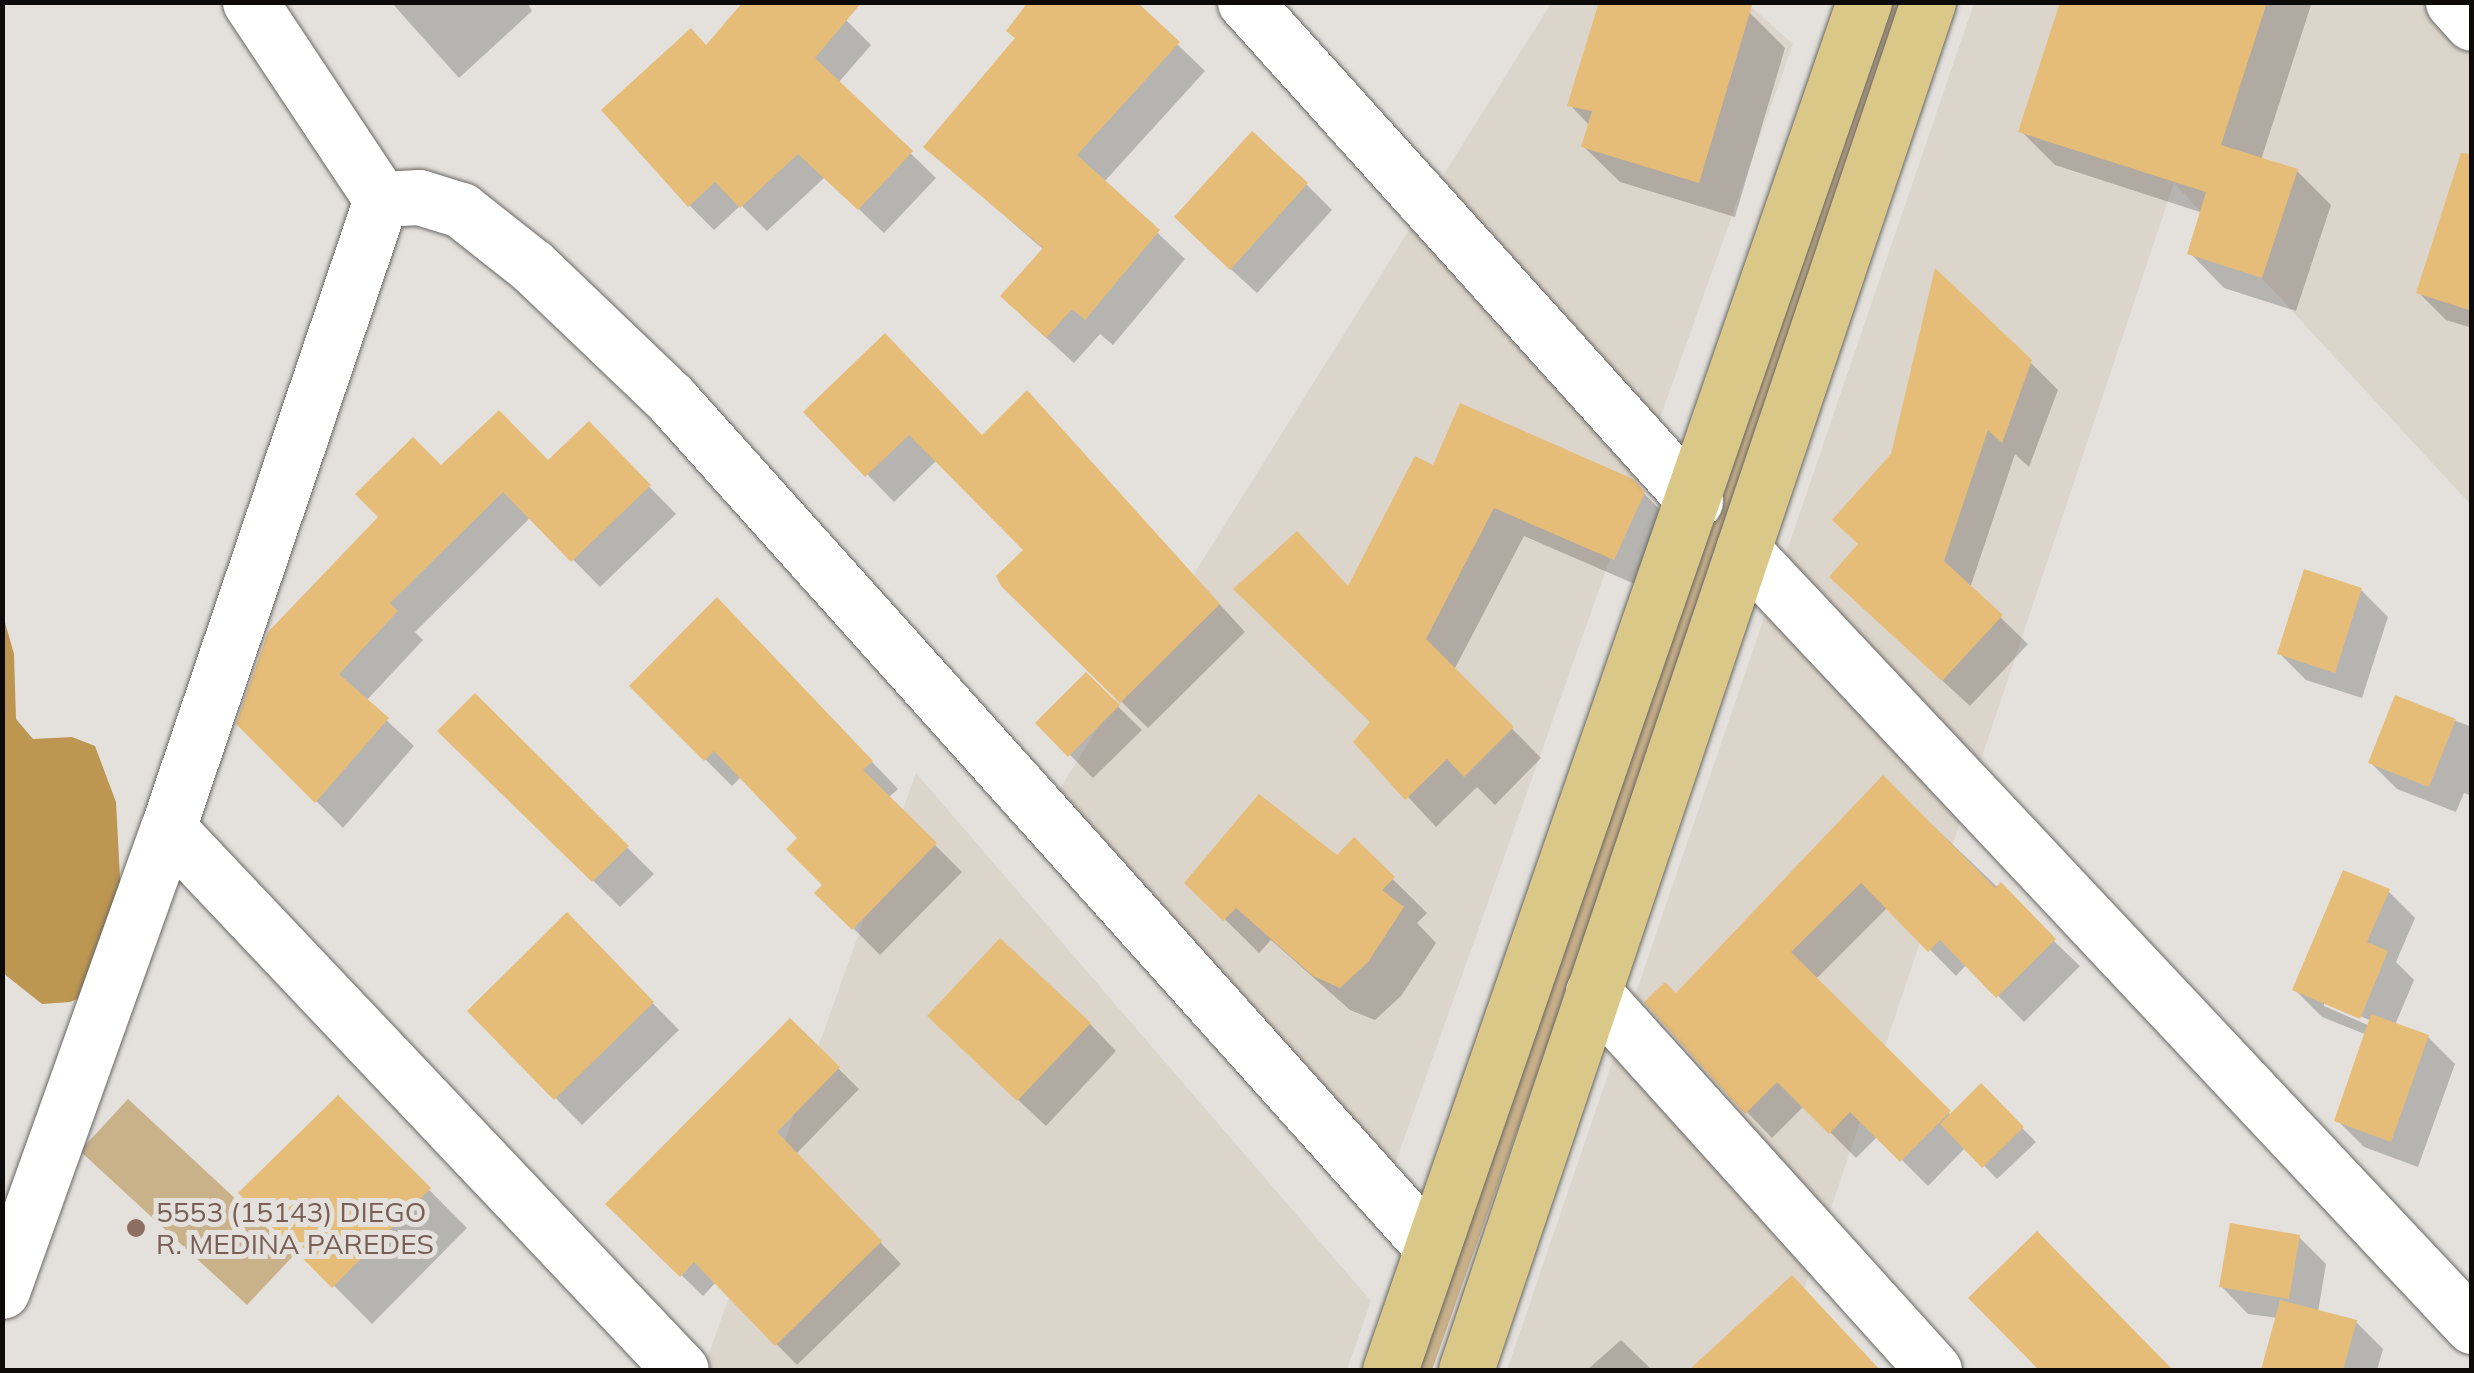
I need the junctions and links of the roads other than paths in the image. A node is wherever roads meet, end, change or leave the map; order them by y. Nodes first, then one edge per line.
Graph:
1 (250, 2) edge
2 (1244, 2) edge
3 (1864, 2) edge
4 (1928, 2) edge
5 (2453, 2) edge
6 (2472, 23) edge
7 (381, 199) junction
8 (1695, 501) junction
9 (1742, 550) junction
10 (168, 828) junction
11 (1592, 992) junction
12 (1429, 1244) junction
13 (2, 1291) edge
14 (2472, 1326) edge
15 (681, 1370) edge
16 (1390, 1370) edge
17 (1466, 1370) edge
18 (1934, 1370) edge

1 - 7 street
2 - 8 street
3 - 8 main road
4 - 9 main road
5 - 6 street
7 - 10 street
7 - 12 street
8 - 12 main road
9 - 11 main road
9 - 14 street
10 - 13 street
10 - 15 street
11 - 17 main road
11 - 18 street
12 - 16 main road

